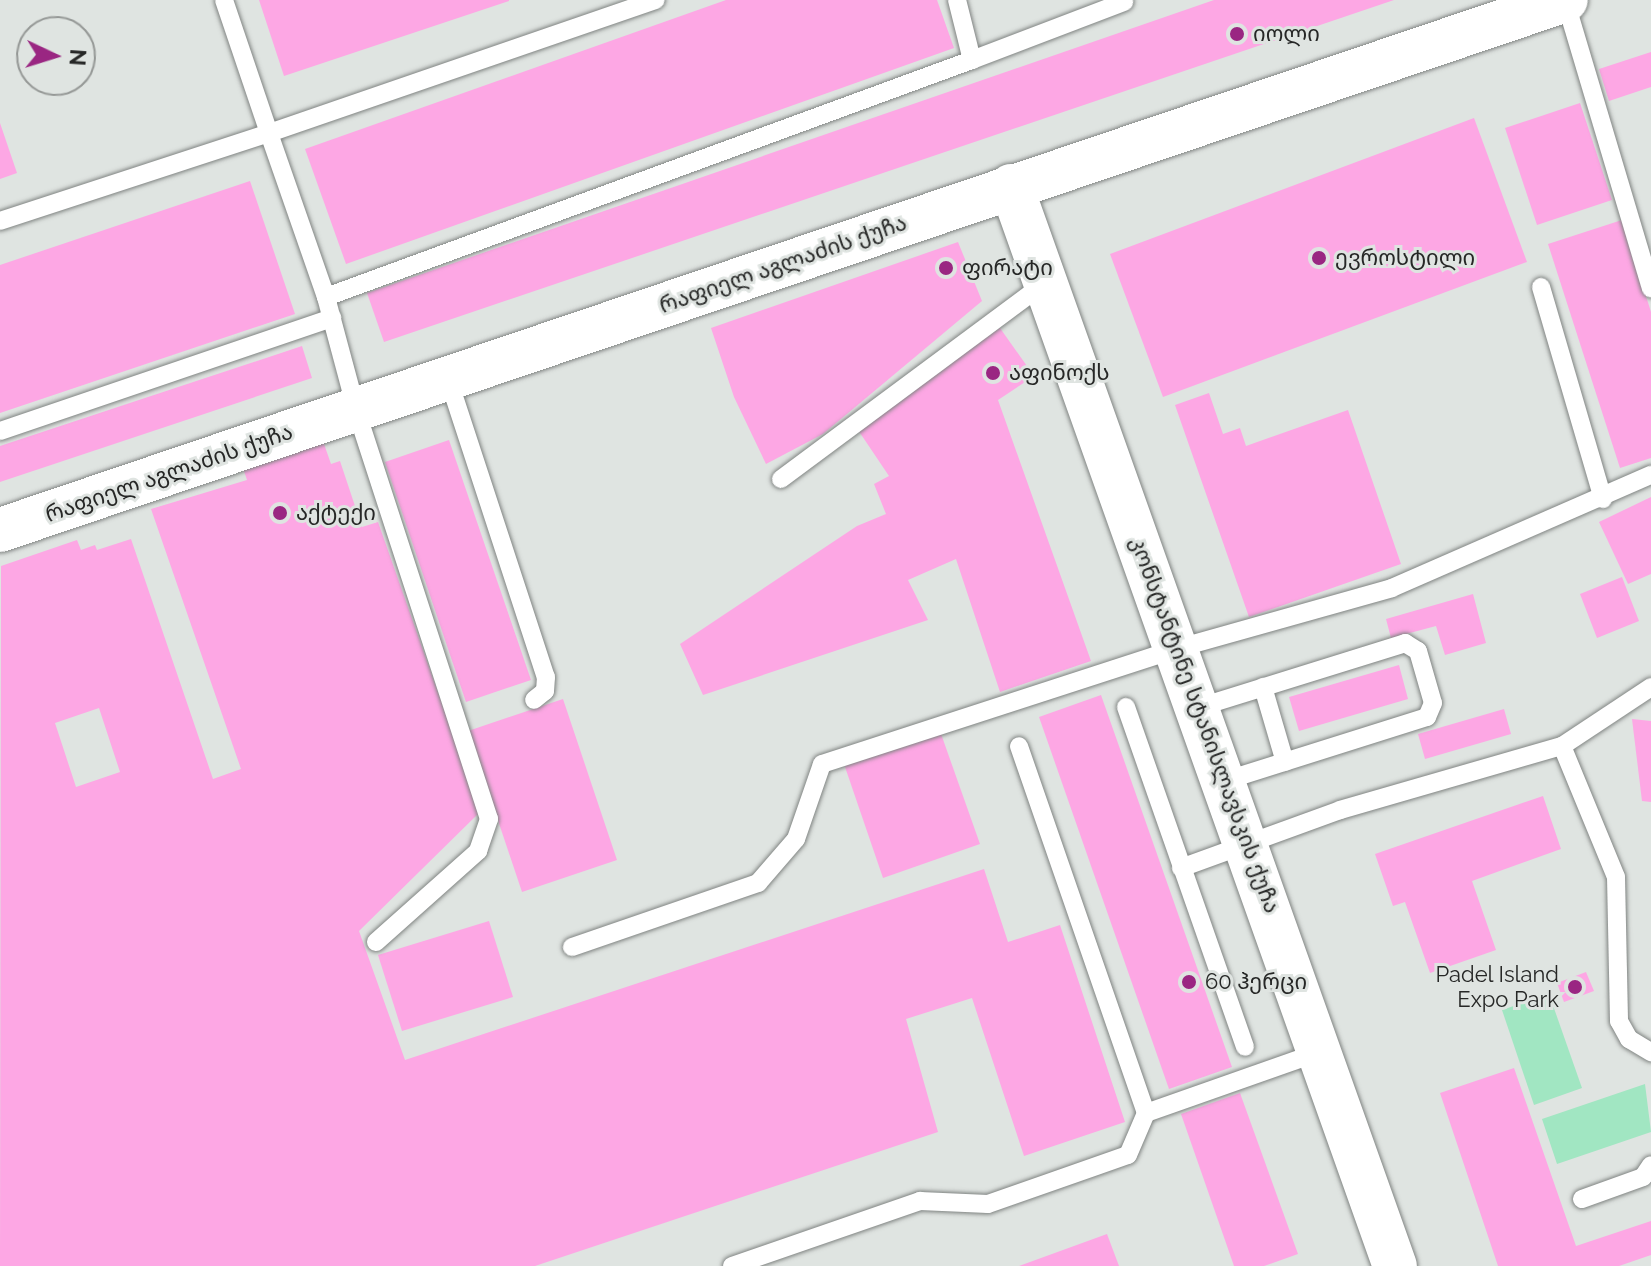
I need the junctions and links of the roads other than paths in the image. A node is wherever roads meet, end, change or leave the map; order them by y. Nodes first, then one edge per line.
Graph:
1 (224, 0) edge
2 (656, 0) edge
3 (957, 0) edge
4 (1566, 0) edge
5 (1125, 1) edge
6 (972, 60) junction
7 (269, 133) junction
8 (1011, 186) junction
9 (0, 221) edge
10 (1046, 282) junction
11 (1541, 287) dead end
12 (1651, 288) edge
13 (326, 297) junction
14 (332, 318) junction
15 (448, 378) junction
16 (356, 409) junction
17 (0, 431) edge
18 (1651, 475) edge
19 (781, 479) dead end
20 (1603, 499) junction
21 (0, 530) edge
22 (1179, 648) junction
23 (1263, 687) junction
24 (1651, 687) edge
25 (534, 700) dead end
26 (1126, 707) dead end
27 (1200, 707) junction
28 (1019, 746) dead end
29 (1562, 746) junction
30 (1285, 762) junction
31 (1227, 780) junction
32 (1249, 844) junction
33 (1181, 868) junction
34 (376, 942) dead end
35 (572, 947) dead end
36 (1245, 1047) dead end
37 (1319, 1052) junction
38 (1651, 1052) edge
39 (1146, 1113) junction
40 (1651, 1165) edge
41 (1582, 1199) dead end
42 (732, 1266) edge
43 (1395, 1266) edge

1 - 7 lane
2 - 7 lane
3 - 6 lane
4 - 8 street, რაფიელ აგლაძის ქუჩა
4 - 12 lane
5 - 6 lane
6 - 13 lane
7 - 9 lane
7 - 13 lane
8 - 10 street, კონსტანტინე სტანისლავსკის ქუჩა
8 - 15 street, რაფიელ აგლაძის ქუჩა
10 - 19 lane
10 - 22 street, კონსტანტინე სტანისლავსკის ქუჩა
11 - 20 lane
13 - 14 lane
14 - 16 lane
14 - 17 lane
15 - 16 street, რაფიელ აგლაძის ქუჩა
15 - 25 lane
16 - 21 street, რაფიელ აგლაძის ქუჩა
16 - 34 lane
18 - 20 lane
20 - 22 lane
22 - 27 street, კონსტანტინე სტანისლავსკის ქუჩა
22 - 35 lane
23 - 27 lane
23 - 30 lane
23 - 30 lane
24 - 29 lane
26 - 33 lane
27 - 31 street, კონსტანტინე სტანისლავსკის ქუჩა
28 - 39 lane
29 - 32 lane
29 - 38 lane
30 - 31 lane
31 - 32 street, კონსტანტინე სტანისლავსკის ქუჩა
32 - 33 lane
32 - 37 street, კონსტანტინე სტანისლავსკის ქუჩა
33 - 36 lane
37 - 39 lane
37 - 43 street, კონსტანტინე სტანისლავსკის ქუჩა
39 - 42 lane
40 - 41 lane

